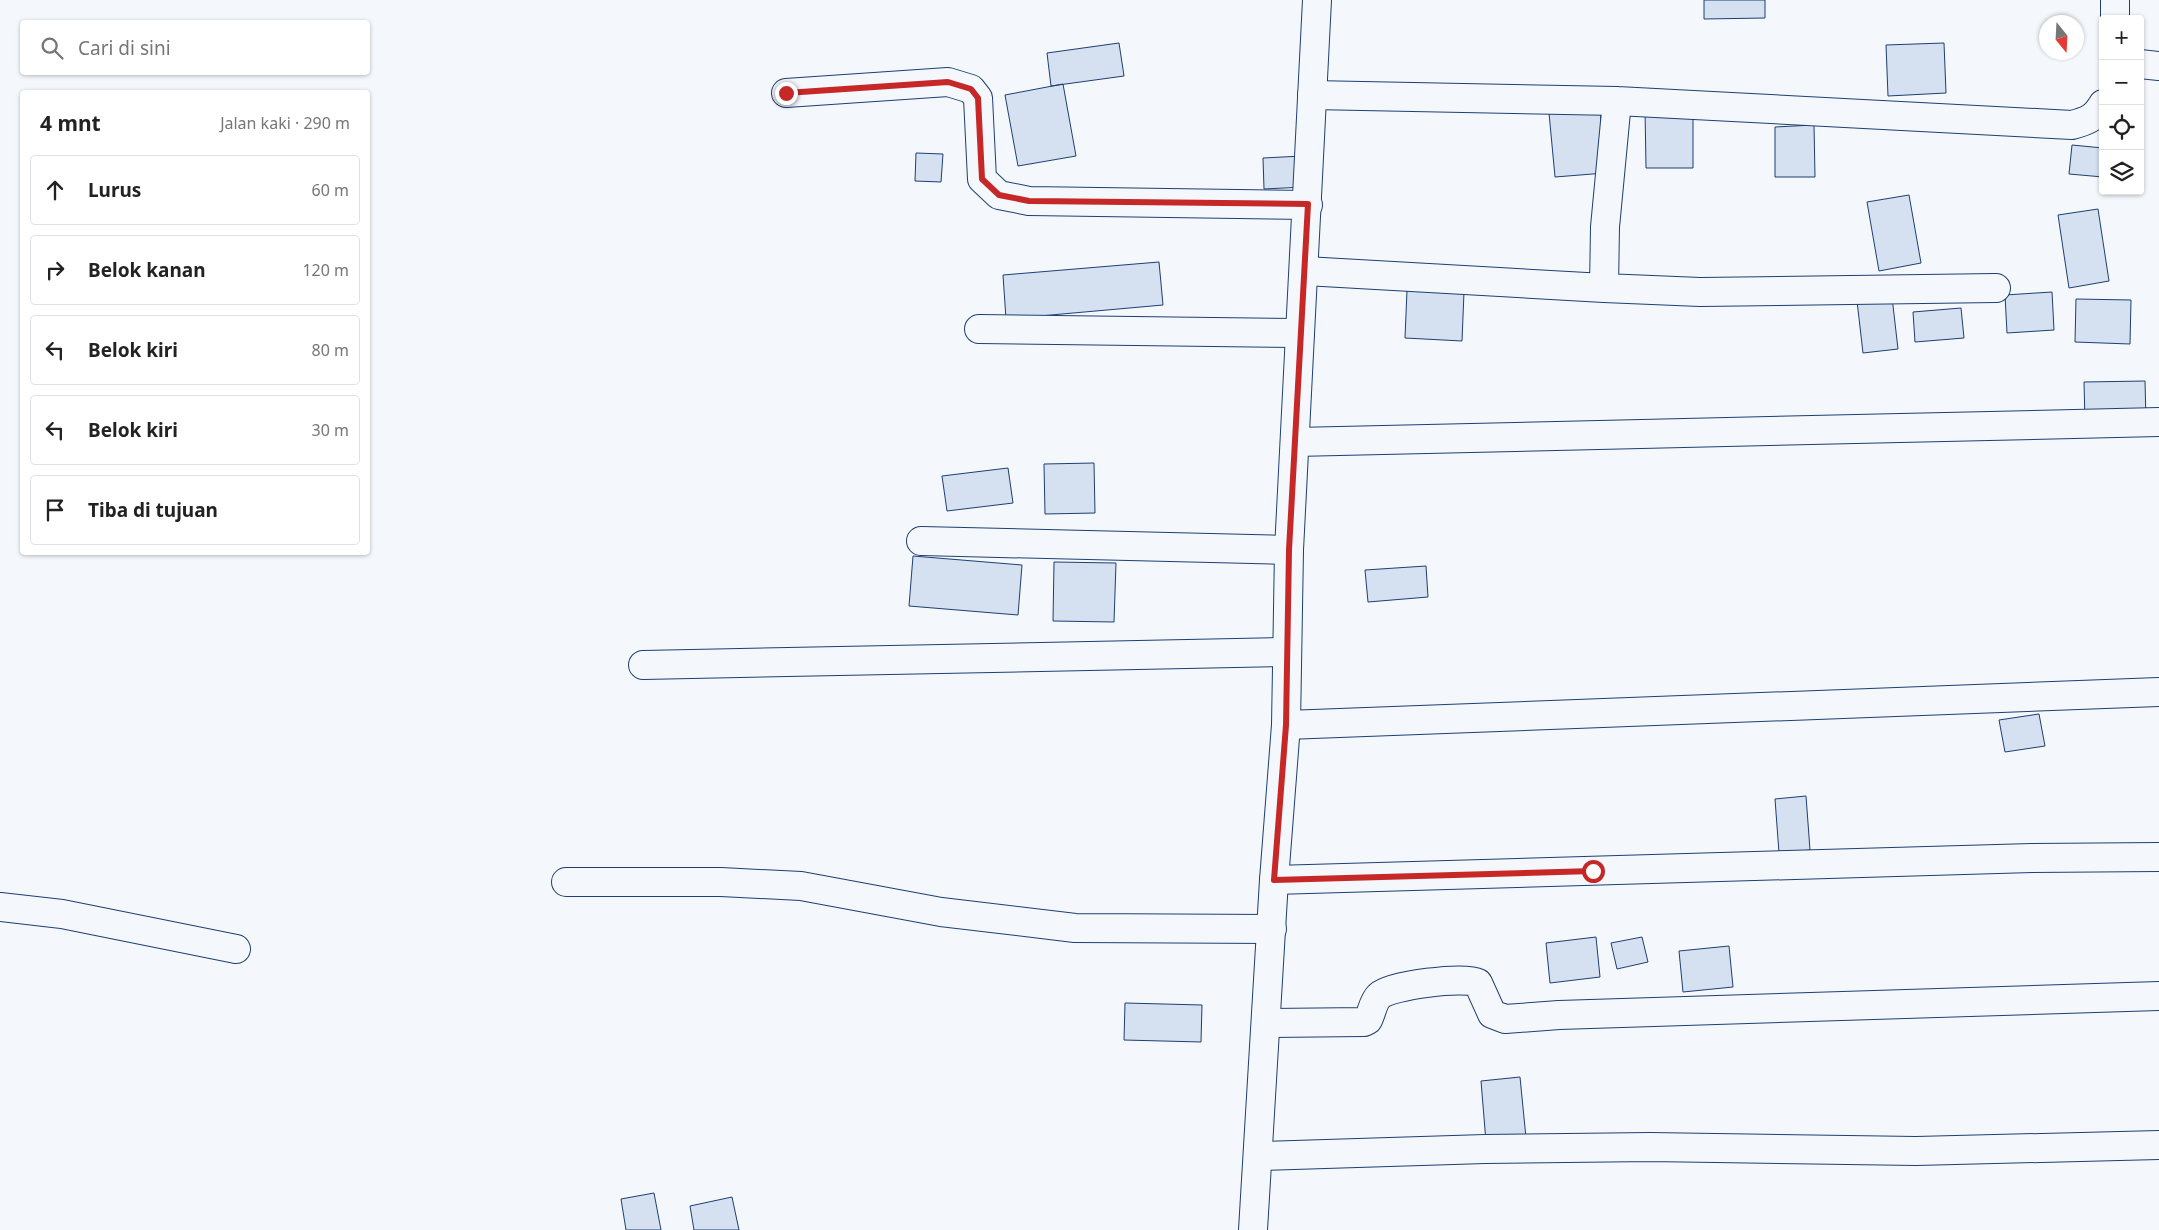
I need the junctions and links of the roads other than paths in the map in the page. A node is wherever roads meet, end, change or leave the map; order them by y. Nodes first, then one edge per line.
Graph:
1 (1317, 0) edge
2 (2115, 0) edge
3 (2115, 15) edge
4 (2144, 64) edge
5 (2159, 66) edge
6 (786, 93) dead end
7 (1312, 94) junction
8 (1617, 101) junction
9 (2102, 105) edge
10 (1308, 204) junction
11 (1304, 271) junction
12 (1604, 288) junction
13 (1996, 288) dead end
14 (979, 330) dead end
15 (1300, 333) junction
16 (2159, 422) edge
17 (1295, 442) junction
18 (922, 541) dead end
19 (1289, 550) junction
20 (1286, 652) junction
21 (643, 665) dead end
22 (2159, 692) edge
23 (1286, 725) junction
24 (2159, 857) edge
25 (1274, 880) junction
26 (566, 882) dead end
27 (0, 906) edge
28 (1272, 929) junction
29 (236, 949) dead end
30 (2159, 996) edge
31 (1266, 1023) junction
32 (2159, 1145) edge
33 (1259, 1156) junction
34 (1253, 1230) edge

1 - 7 street
2 - 3 street
4 - 5 street
6 - 10 street
7 - 8 street
7 - 10 street
8 - 9 street
8 - 12 street
10 - 11 street
11 - 12 street
11 - 15 street
12 - 13 street
14 - 15 street
15 - 17 street
16 - 17 street
17 - 19 street
18 - 19 street
19 - 20 street
20 - 21 street
20 - 23 street
22 - 23 street
23 - 25 street
24 - 25 street
25 - 28 street
26 - 28 street
27 - 29 street
28 - 31 street
30 - 31 street
31 - 33 street
32 - 33 street
33 - 34 street

